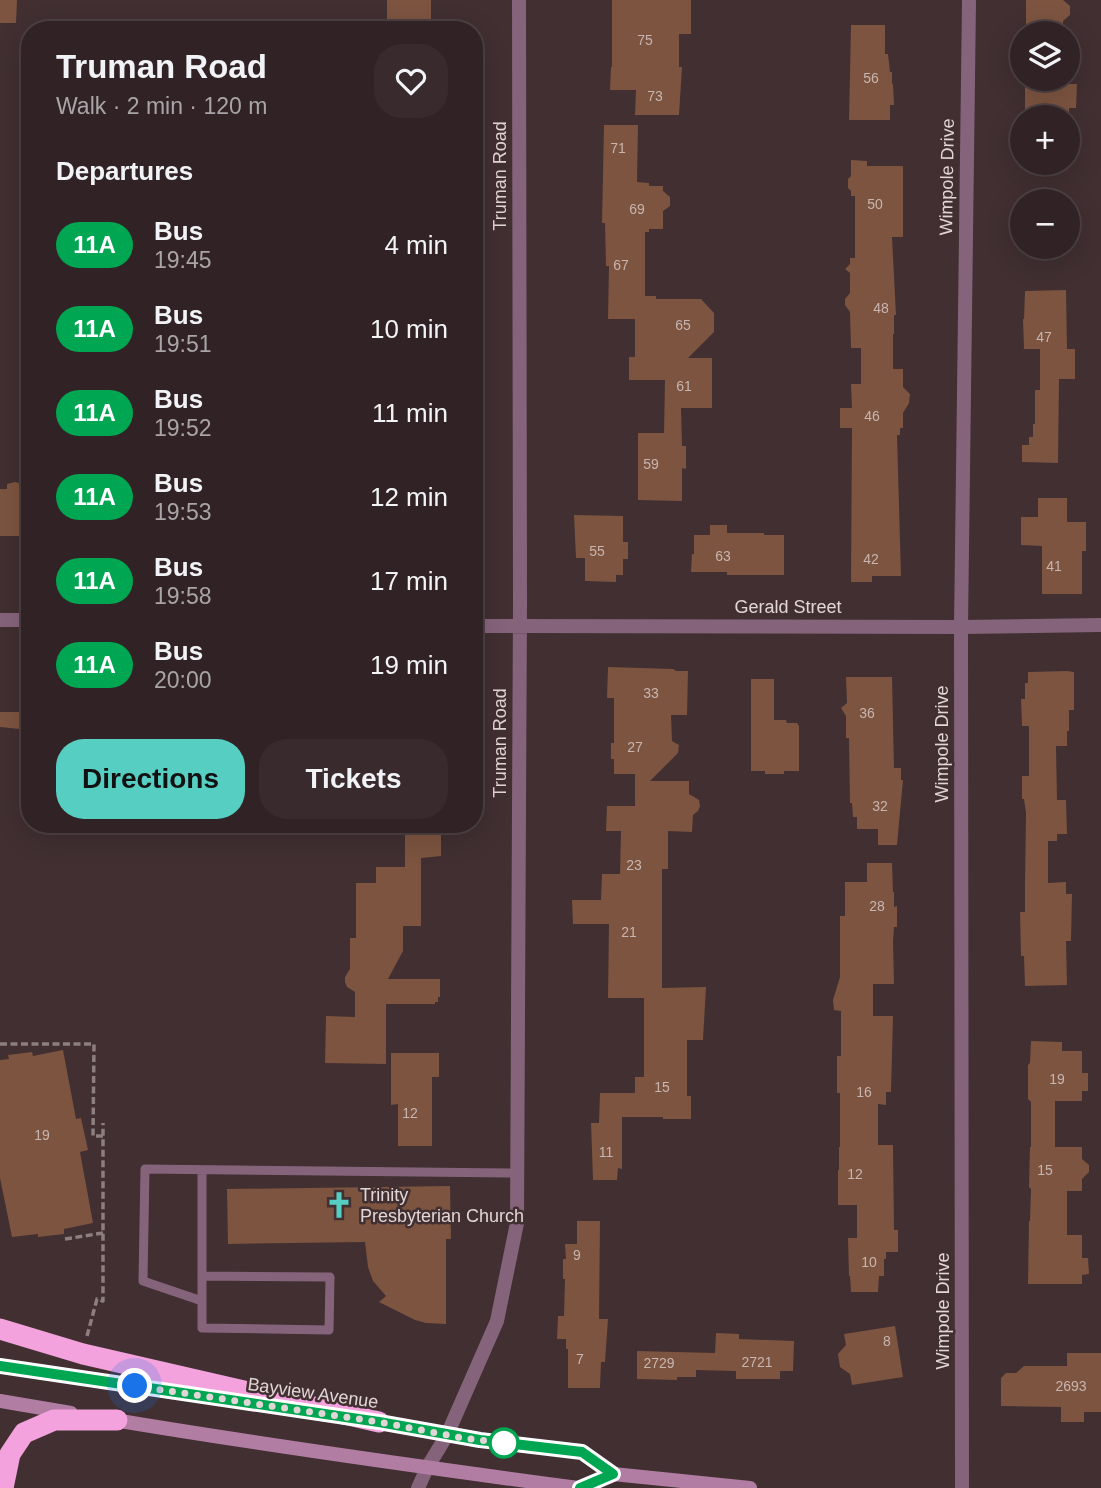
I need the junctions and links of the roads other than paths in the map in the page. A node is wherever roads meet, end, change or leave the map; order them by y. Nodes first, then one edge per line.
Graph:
1 (519, 0) edge
2 (969, 0) edge
3 (0, 620) edge
4 (21, 620) edge
5 (1101, 625) edge
6 (483, 626) edge
7 (519, 627) junction
8 (961, 627) junction
9 (202, 1171) junction
10 (517, 1173) junction
11 (202, 1276) junction
12 (202, 1301) junction
13 (0, 1329) edge
14 (0, 1366) edge
15 (0, 1401) edge
16 (117, 1420) junction
17 (379, 1422) junction
18 (447, 1435) junction
19 (427, 1468) junction
20 (613, 1474) junction
21 (3, 1488) edge
22 (418, 1488) edge
23 (579, 1488) edge
24 (750, 1488) edge
25 (962, 1488) edge

1 - 7 street, Truman Road
2 - 8 street, Wimpole Drive
3 - 4 street
5 - 8 street, Gerald Street
6 - 7 street, Gerald Street
7 - 8 street, Gerald Street
7 - 10 street, Truman Road
8 - 25 street, Wimpole Drive
9 - 10 lane
9 - 11 lane
9 - 12 lane
10 - 18 street, Truman Road
11 - 12 lane
11 - 12 lane
13 - 17 highway
14 - 17 main road, Bayview Avenue
15 - 16 main road, Bayview Avenue
16 - 19 main road, Bayview Avenue
16 - 21 highway
17 - 18 main road, Bayview Avenue
18 - 19 street, Truman Road
18 - 20 main road, Bayview Avenue
19 - 22 street, Truman Road
19 - 23 main road, Bayview Avenue
20 - 23 main road, Bayview Avenue
20 - 24 main road, Bayview Avenue

